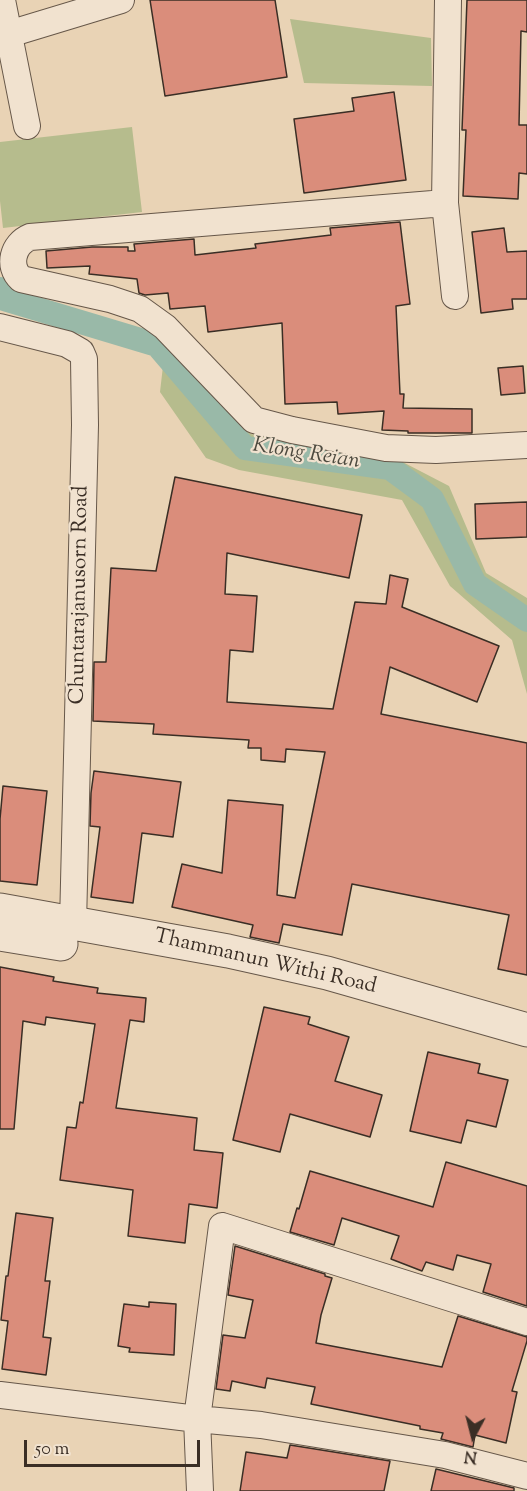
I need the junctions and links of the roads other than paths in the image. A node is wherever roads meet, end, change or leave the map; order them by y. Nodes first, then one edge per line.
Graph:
1 (2, 0) edge
2 (121, 0) edge
3 (448, 0) edge
4 (9, 34) junction
5 (27, 126) dead end
6 (445, 203) junction
7 (455, 296) dead end
8 (0, 327) edge
9 (527, 445) edge
10 (0, 910) edge
11 (73, 924) junction
12 (0, 934) edge
13 (527, 1030) edge
14 (527, 1052) edge
15 (527, 1322) edge
16 (0, 1395) edge
17 (197, 1419) junction
18 (527, 1476) edge
19 (200, 1491) edge

1 - 4 street
2 - 4 street
3 - 6 street
4 - 5 street
6 - 7 street
6 - 9 street
8 - 11 street, Chuntarajanusorn Road
10 - 11 street, Thammanun Withi Road
11 - 13 street, Thammanun Withi Road
12 - 14 street, Thammanun Withi Road
15 - 17 street
16 - 17 street
17 - 18 street
17 - 19 street

